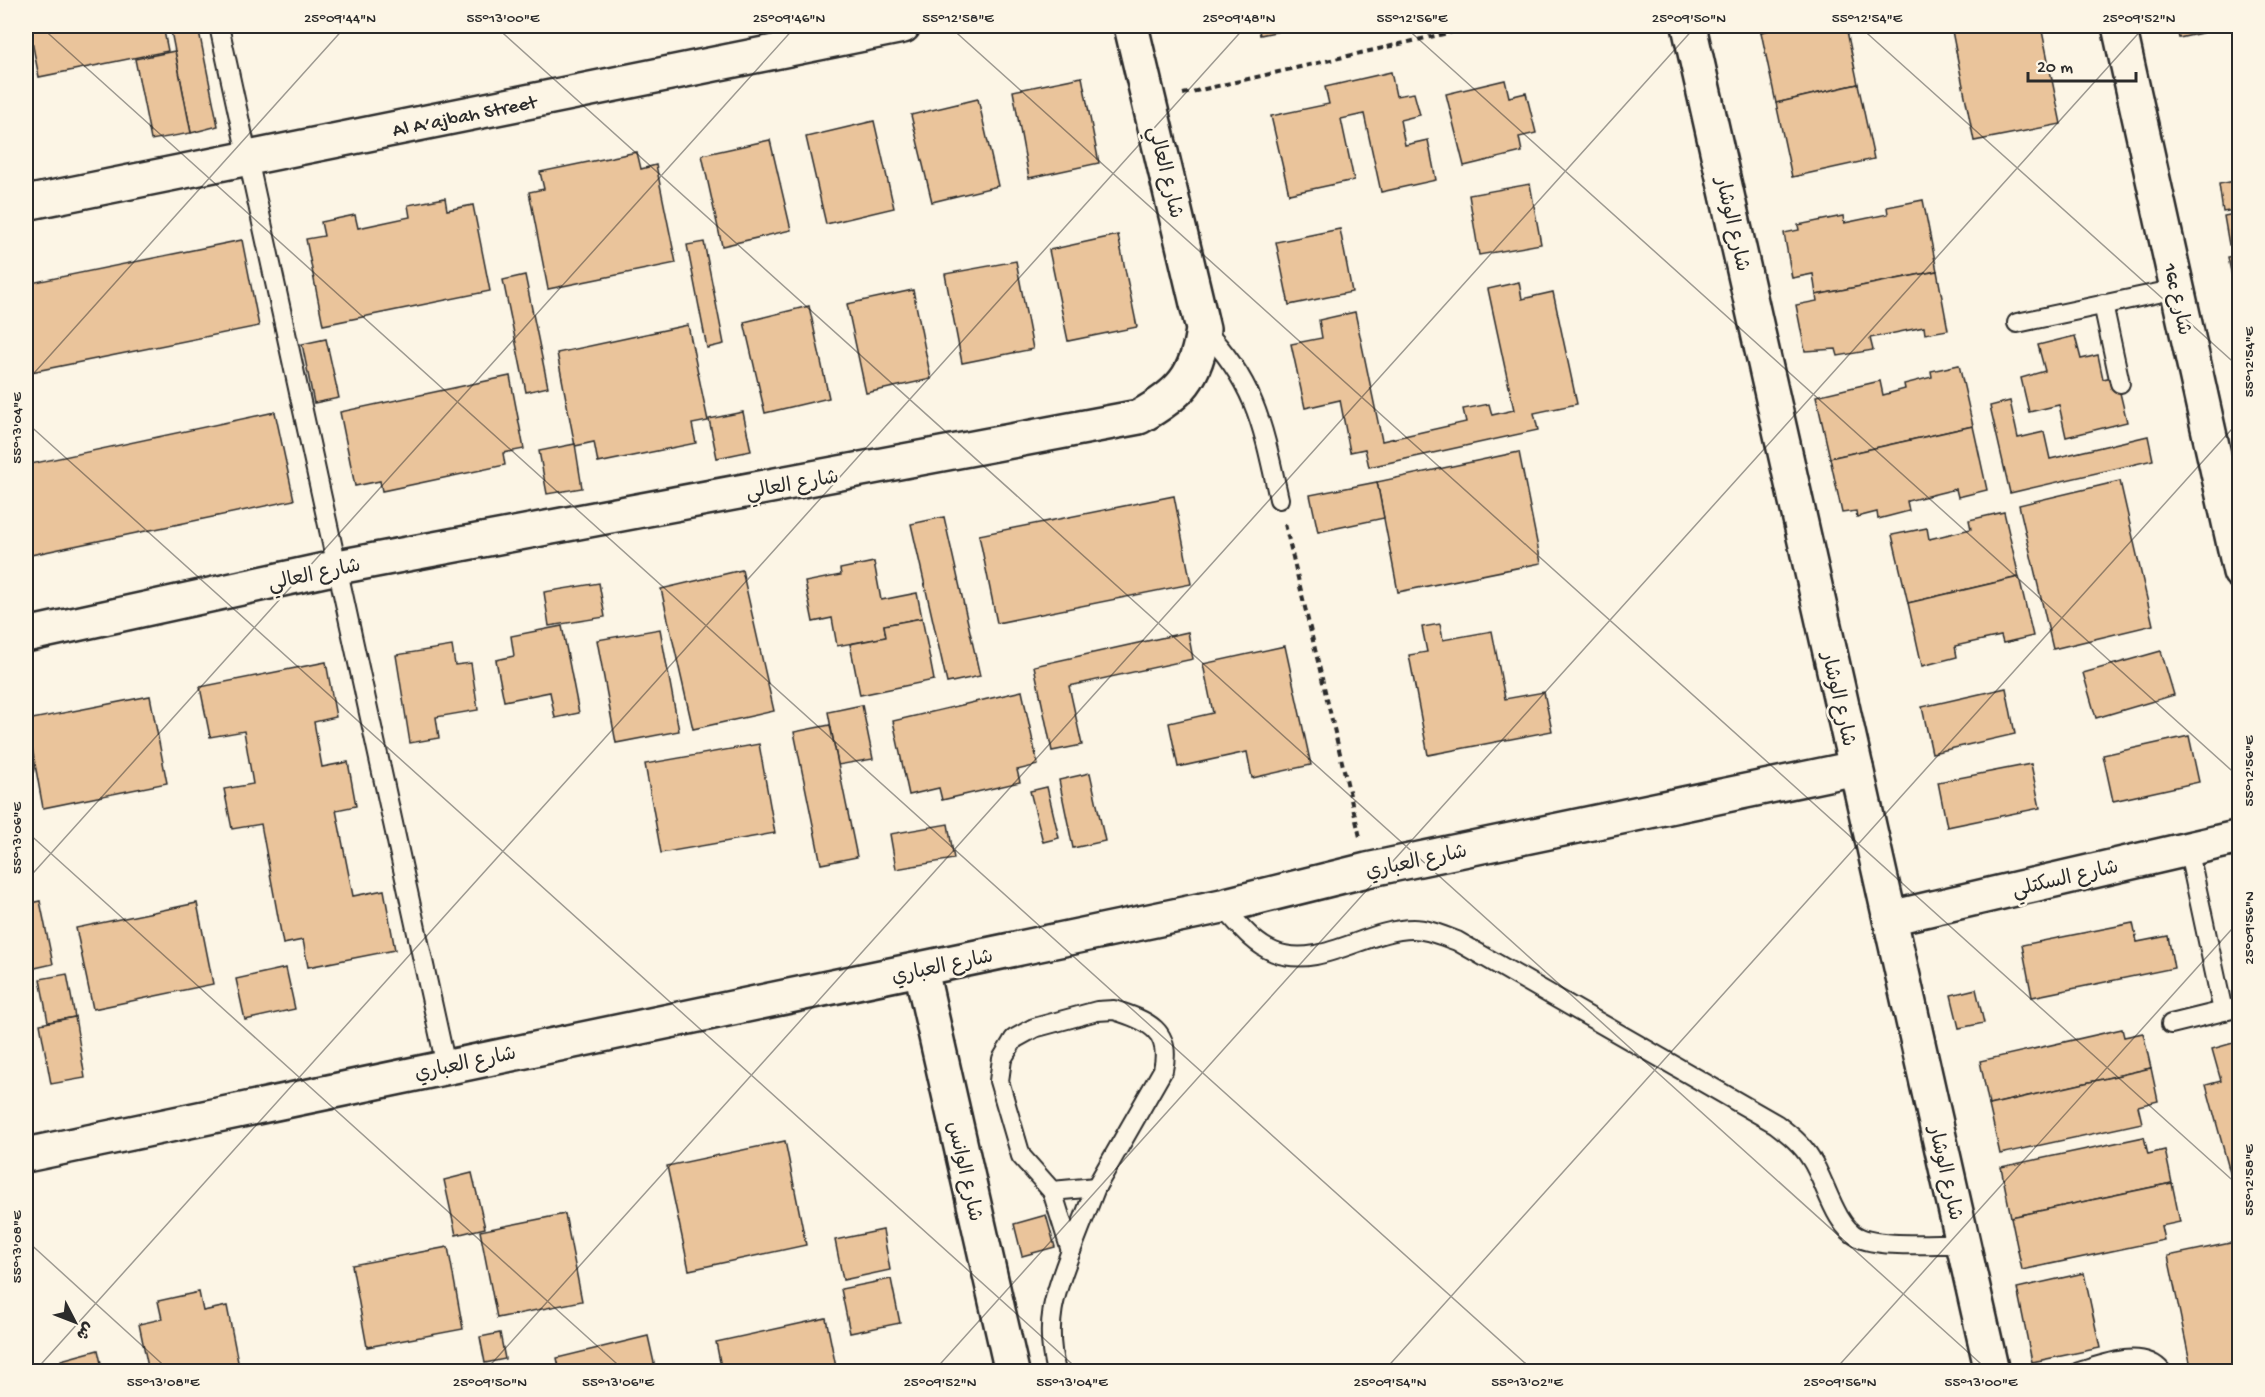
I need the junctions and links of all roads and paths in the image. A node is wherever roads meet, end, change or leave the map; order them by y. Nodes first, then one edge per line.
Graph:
1 (219, 26) edge
2 (903, 26) edge
3 (1131, 26) edge
4 (1478, 26) edge
5 (1689, 26) edge
6 (2119, 26) edge
7 (1150, 102) junction
8 (247, 158) junction
9 (26, 203) edge
10 (2177, 289) junction
11 (2103, 304) junction
12 (2017, 323) dead end
13 (1203, 328) junction
14 (2120, 383) dead end
15 (1280, 499) joint
16 (338, 567) junction
17 (2240, 572) edge
18 (26, 635) edge
19 (1856, 768) junction
20 (2240, 837) edge
21 (2188, 848) junction
22 (1367, 870) junction
23 (1222, 906) junction
24 (1890, 918) junction
25 (921, 970) junction
26 (2231, 1009) edge
27 (2170, 1024) dead end
28 (446, 1066) junction
29 (26, 1155) edge
30 (1096, 1187) junction
31 (1052, 1191) junction
32 (1963, 1244) junction
33 (1071, 1251) junction
34 (1012, 1371) edge
35 (1056, 1371) edge
36 (1992, 1371) edge
37 (2079, 1371) edge
38 (2162, 1371) edge

1 - 8 lane
2 - 8 street, Al A’ajbah Street
3 - 7 street, شارع العالي
4 - 7 path
5 - 19 street, شارع الوشار
6 - 10 street, 16c شارع
7 - 13 street, شارع العالي
8 - 9 street, Al A’ajbah Street
8 - 16 lane
10 - 11 lane
10 - 17 street, 16c شارع
11 - 12 lane
11 - 14 lane
13 - 15 lane
13 - 16 street, شارع العالي
15 - 22 path
16 - 18 street, شارع العالي
16 - 28 lane
19 - 22 street, شارع العباري
19 - 24 street, شارع الوشار
20 - 21 street, شارع السكتلي
21 - 24 street, شارع السكتلي
21 - 26 lane
22 - 23 street, شارع العباري
23 - 25 street, شارع العباري
23 - 32 lane
24 - 32 street, شارع الوشار
25 - 28 street, شارع العباري
25 - 34 street, شارع الوانس
26 - 27 lane
28 - 29 street, شارع العباري
30 - 31 lane
30 - 31 lane
30 - 33 lane
31 - 33 lane
32 - 36 street, شارع الوشار
33 - 35 lane
37 - 38 lane

